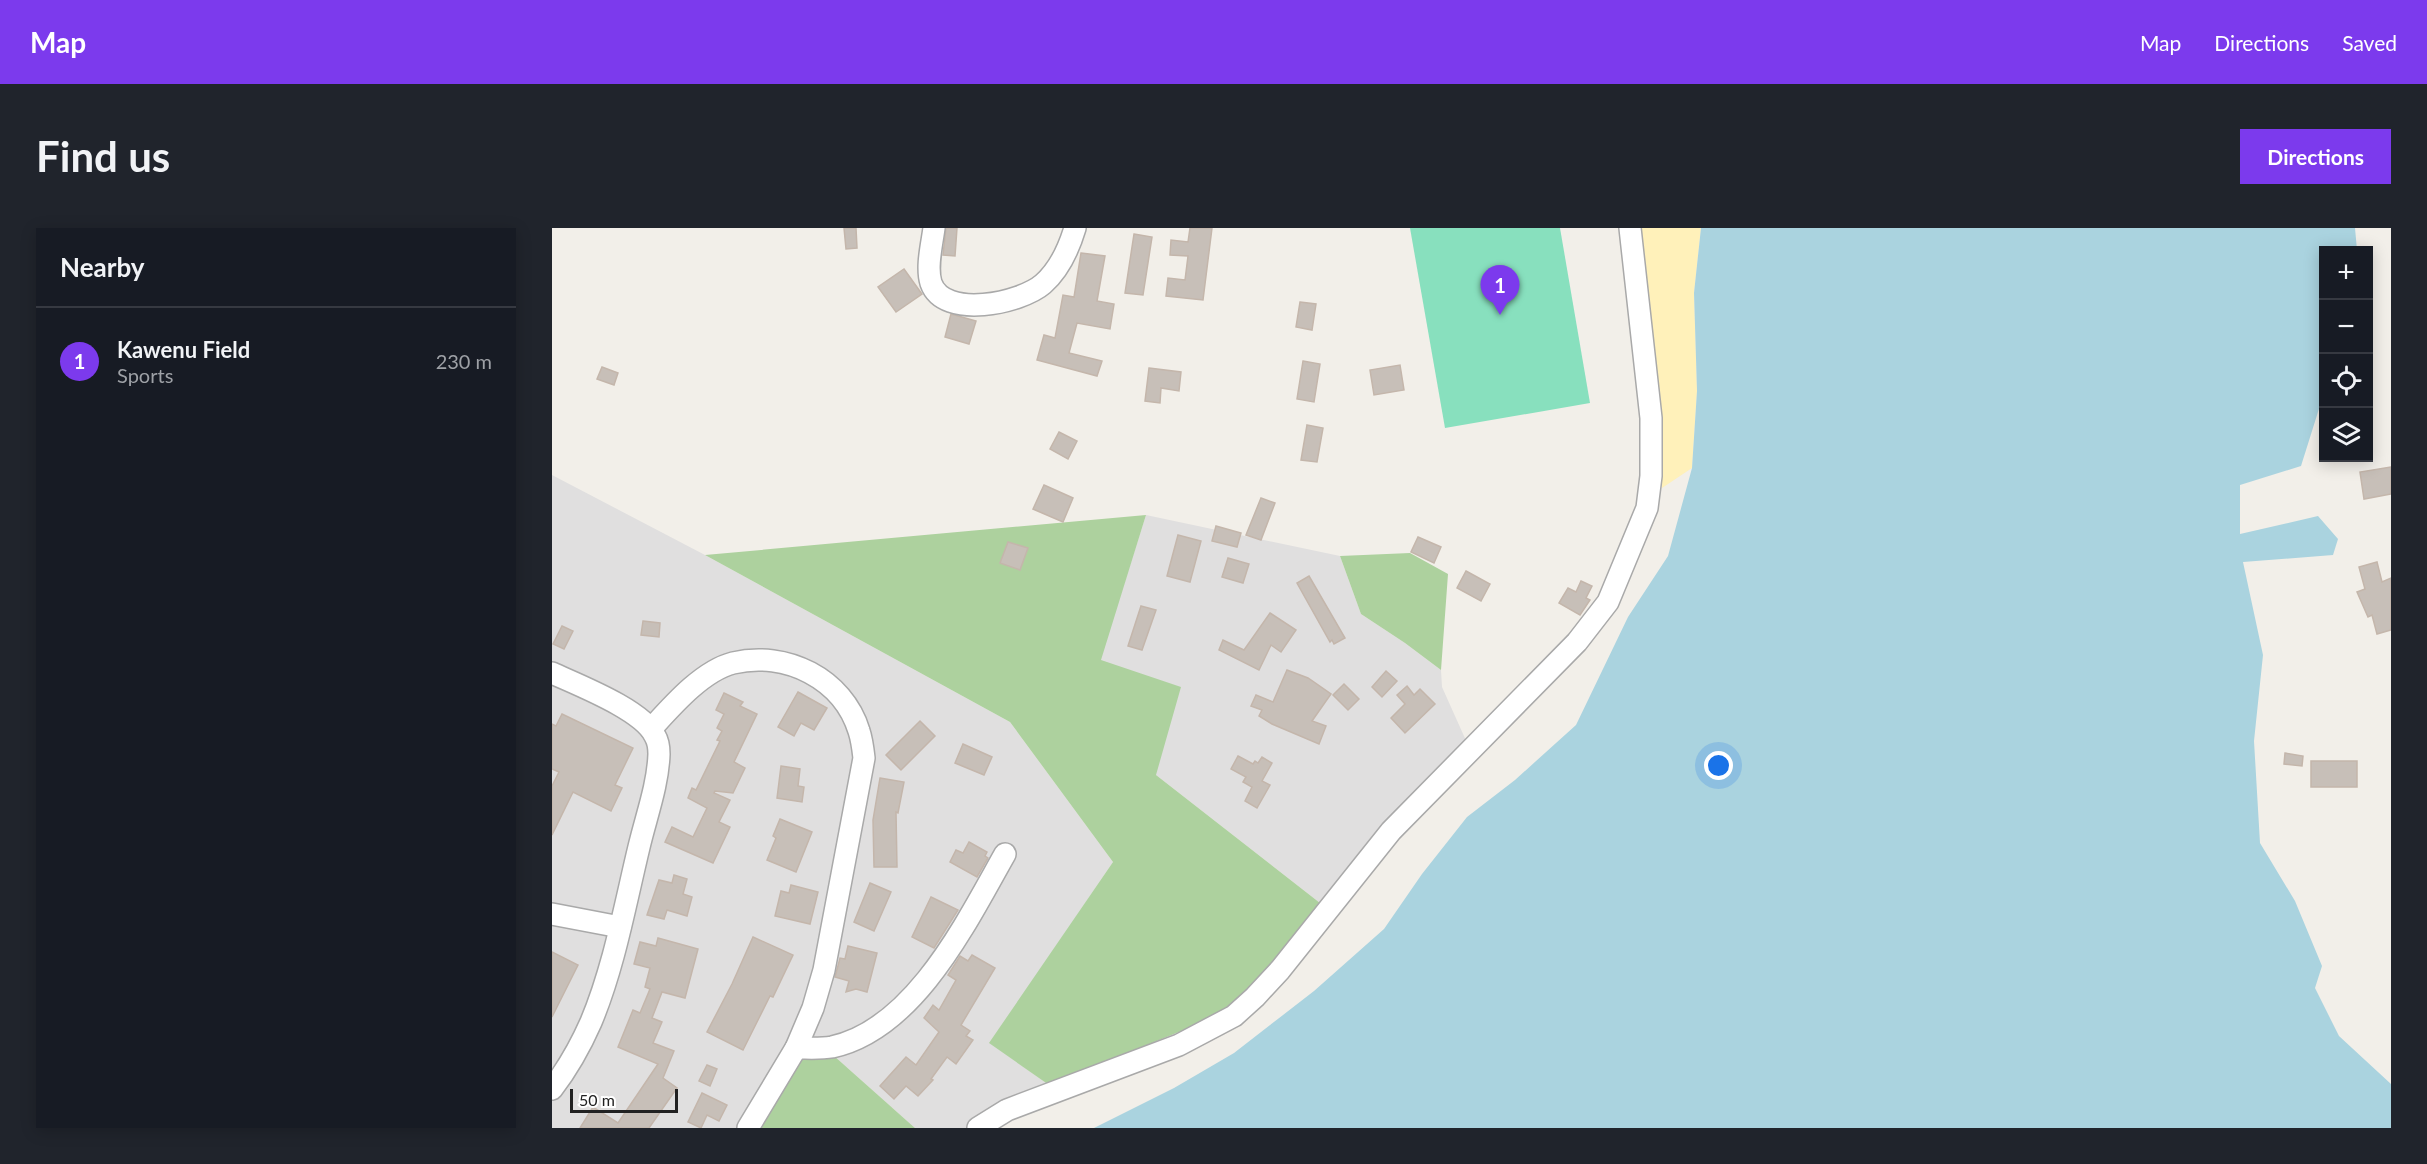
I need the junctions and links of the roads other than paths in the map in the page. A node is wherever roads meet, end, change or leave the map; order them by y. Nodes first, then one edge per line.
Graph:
1 (934, 228) edge
2 (1075, 228) edge
3 (1630, 228) edge
4 (552, 673) edge
5 (651, 729) junction
6 (1005, 854) dead end
7 (552, 914) edge
8 (620, 927) junction
9 (796, 1048) junction
10 (552, 1089) edge
11 (748, 1128) edge
12 (978, 1128) edge

1 - 2 street
3 - 12 street
4 - 5 street
5 - 8 street
5 - 9 street
6 - 9 street
7 - 8 street
8 - 10 street
9 - 11 street

